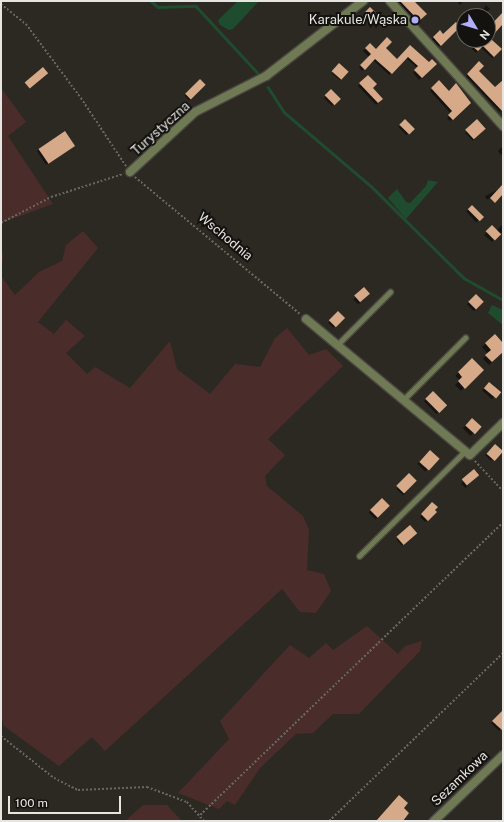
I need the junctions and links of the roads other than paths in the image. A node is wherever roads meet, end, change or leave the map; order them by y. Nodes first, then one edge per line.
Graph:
1 (363, 1) edge
2 (390, 1) edge
3 (503, 126) edge
4 (130, 172) road end
5 (390, 292) dead end
6 (306, 319) road end
7 (464, 338) dead end
8 (336, 345) junction
9 (403, 400) junction
10 (503, 423) edge
11 (468, 453) junction
12 (359, 556) dead end
13 (503, 755) edge
14 (434, 821) edge

1 - 4 street, Turystyczna
2 - 3 street
5 - 8 lane
6 - 8 street
7 - 9 lane
8 - 9 street
9 - 11 street
10 - 11 street
11 - 12 lane
13 - 14 street, Sezamkowa

